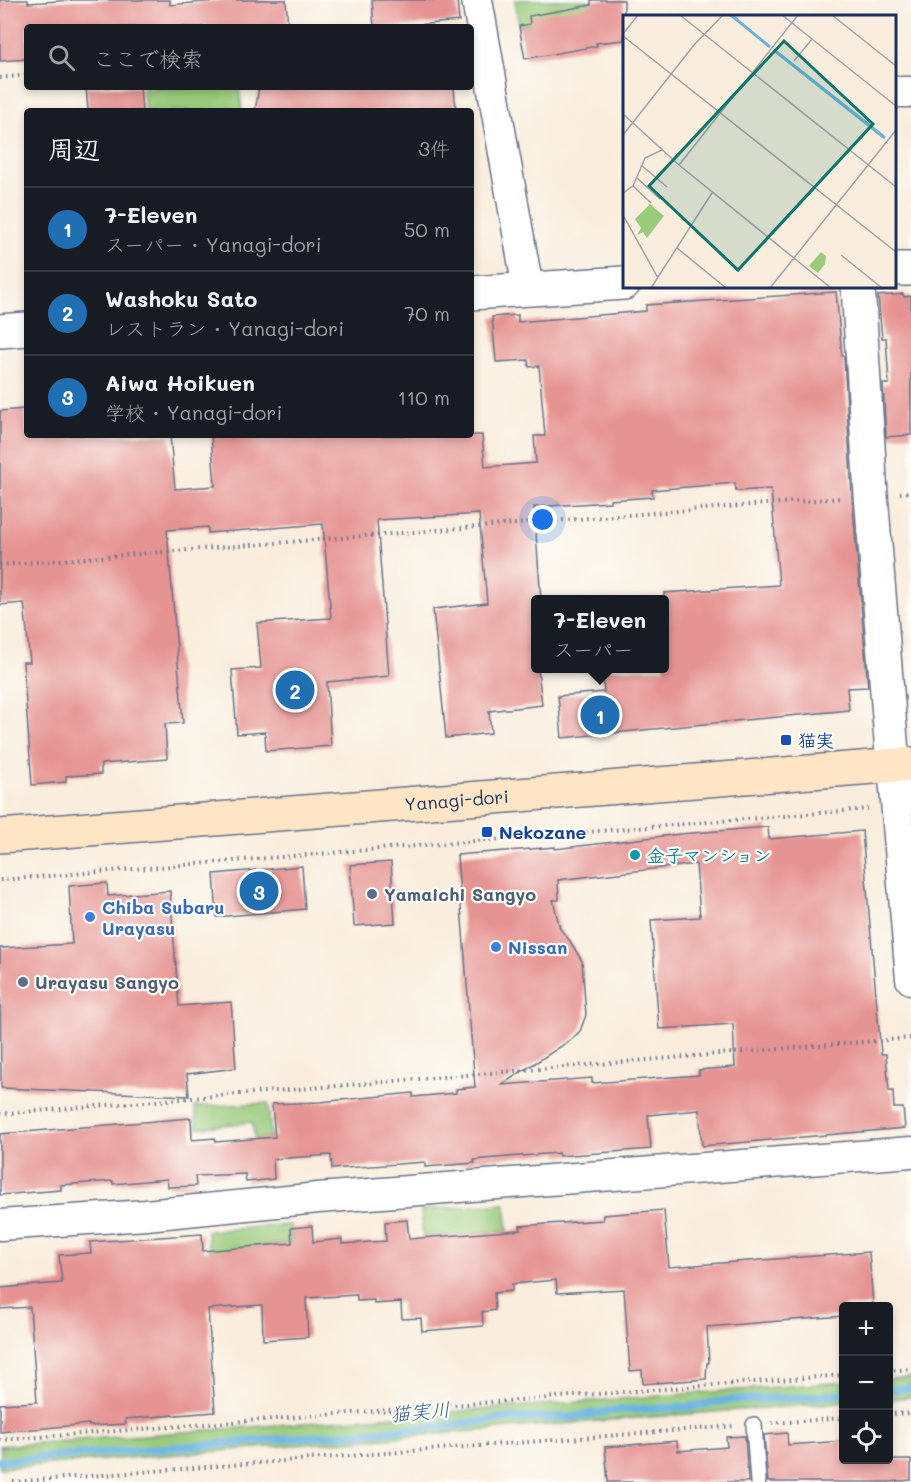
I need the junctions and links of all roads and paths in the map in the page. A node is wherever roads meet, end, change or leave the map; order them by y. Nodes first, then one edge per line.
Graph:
1 (477, 0) edge
2 (24, 75) edge
3 (0, 78) edge
4 (911, 268) edge
5 (896, 269) edge
6 (623, 283) edge
7 (858, 288) edge
8 (528, 289) junction
9 (474, 293) edge
10 (24, 329) edge
11 (0, 331) edge
12 (911, 492) edge
13 (871, 495) junction
14 (0, 565) edge
15 (902, 764) edge
16 (897, 808) junction
17 (0, 836) edge
18 (0, 880) edge
19 (911, 978) edge
20 (911, 1038) edge
21 (0, 1114) edge
22 (911, 1152) edge
23 (0, 1225) edge
24 (911, 1369) edge
25 (893, 1371) edge
26 (839, 1374) edge
27 (911, 1413) edge
28 (893, 1414) edge
29 (839, 1418) edge
30 (754, 1425) junction
31 (0, 1440) edge
32 (13, 1482) edge
33 (758, 1482) edge

1 - 8 street
2 - 3 path
4 - 5 street
6 - 8 street
7 - 13 street
8 - 9 street
10 - 11 street
12 - 13 path
13 - 14 path
13 - 15 street
15 - 16 street
15 - 17 main road, Yanagi-dori
16 - 18 path
16 - 19 street
20 - 21 path
22 - 23 street
24 - 25 path
26 - 31 path
27 - 28 path
29 - 30 path
30 - 32 path
30 - 33 lane

